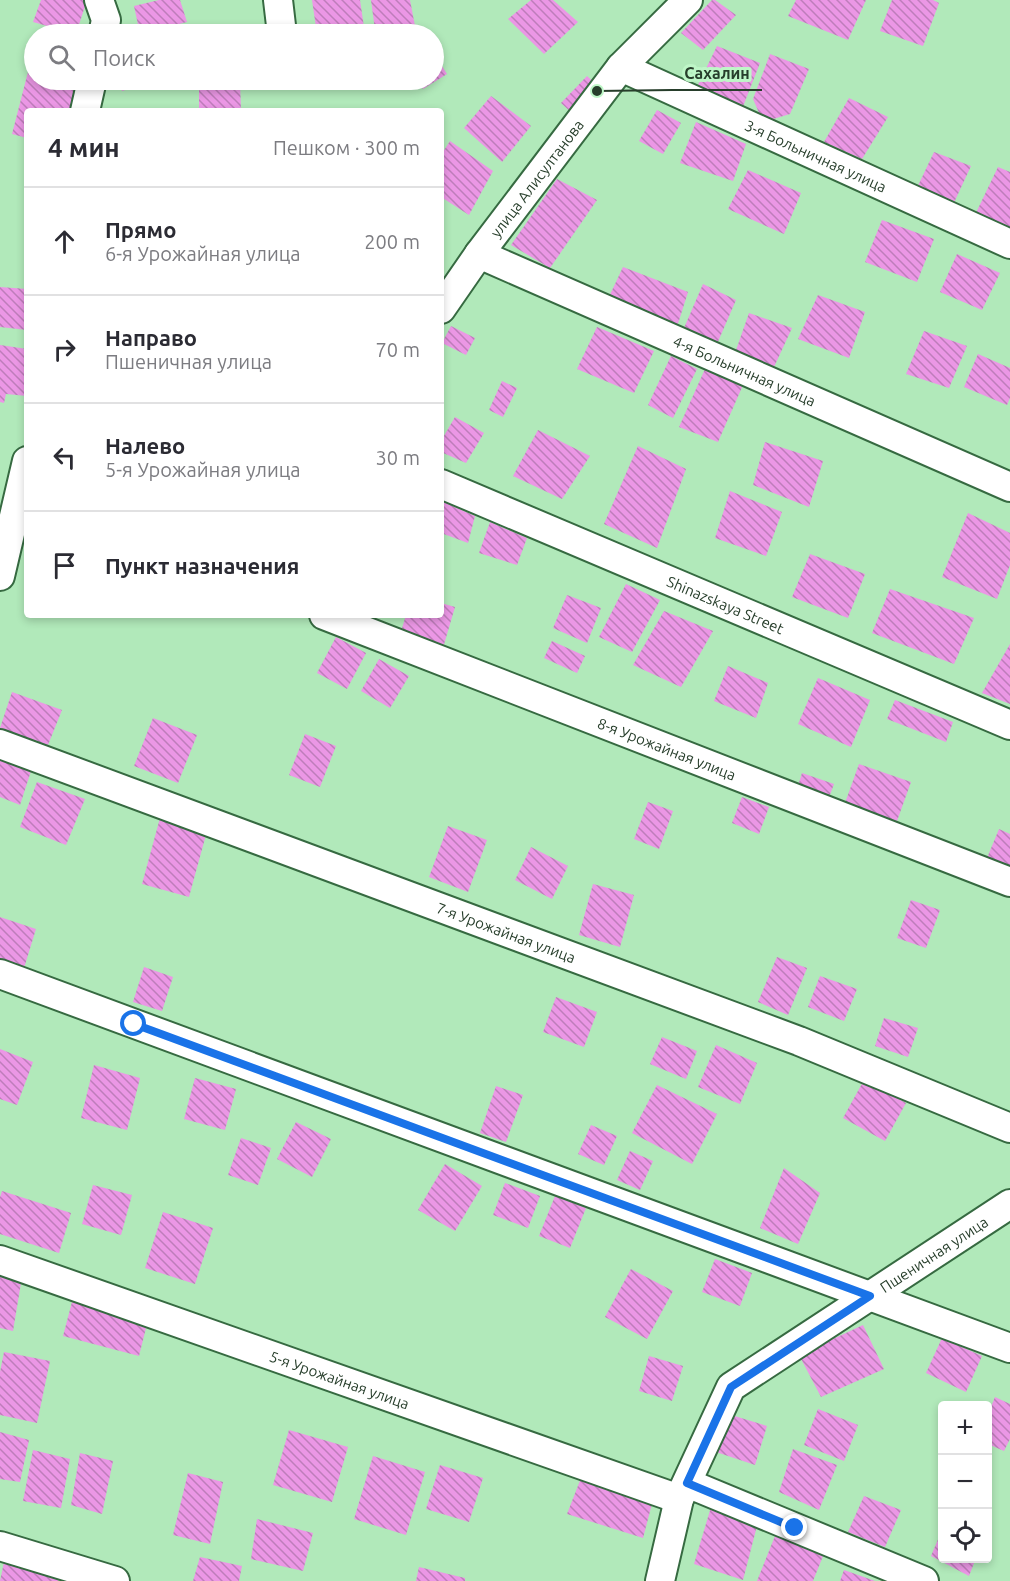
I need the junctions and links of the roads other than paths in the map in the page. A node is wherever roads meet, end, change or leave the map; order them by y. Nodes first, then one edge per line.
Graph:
1 (99, 0) edge
2 (278, 0) edge
3 (688, 0) edge
4 (105, 24) edge
5 (281, 24) edge
6 (621, 67) junction
7 (89, 90) edge
8 (85, 108) edge
9 (1010, 244) edge
10 (479, 254) junction
11 (444, 305) edge
12 (24, 474) edge
13 (444, 485) edge
14 (1010, 487) edge
15 (0, 576) edge
16 (332, 618) edge
17 (1010, 725) edge
18 (0, 744) edge
19 (1010, 882) edge
20 (0, 974) edge
21 (1010, 1128) edge
22 (1010, 1204) edge
23 (0, 1260) edge
24 (870, 1296) junction
25 (1010, 1348) edge
26 (683, 1491) junction
27 (0, 1546) edge
28 (115, 1581) edge
29 (660, 1581) edge
30 (924, 1581) edge

1 - 4 street
2 - 5 street
3 - 6 street, улица Алисултанова
6 - 9 street, 3-я Больничная улица
6 - 10 street, улица Алисултанова
7 - 8 street
10 - 11 street, улица Алисултанова
10 - 14 street, 4-я Больничная улица
12 - 15 street
13 - 17 street, Shinazskaya Street
16 - 19 street, 8-я Урожайная улица
18 - 21 street, 7-я Урожайная улица
20 - 24 street
22 - 24 street, Пшеничная улица
23 - 26 street, 5-я Урожайная улица
24 - 25 street
24 - 26 street, Пшеничная улица
26 - 29 street, Пшеничная улица
26 - 30 street, 5-я Урожайная улица
27 - 28 street

